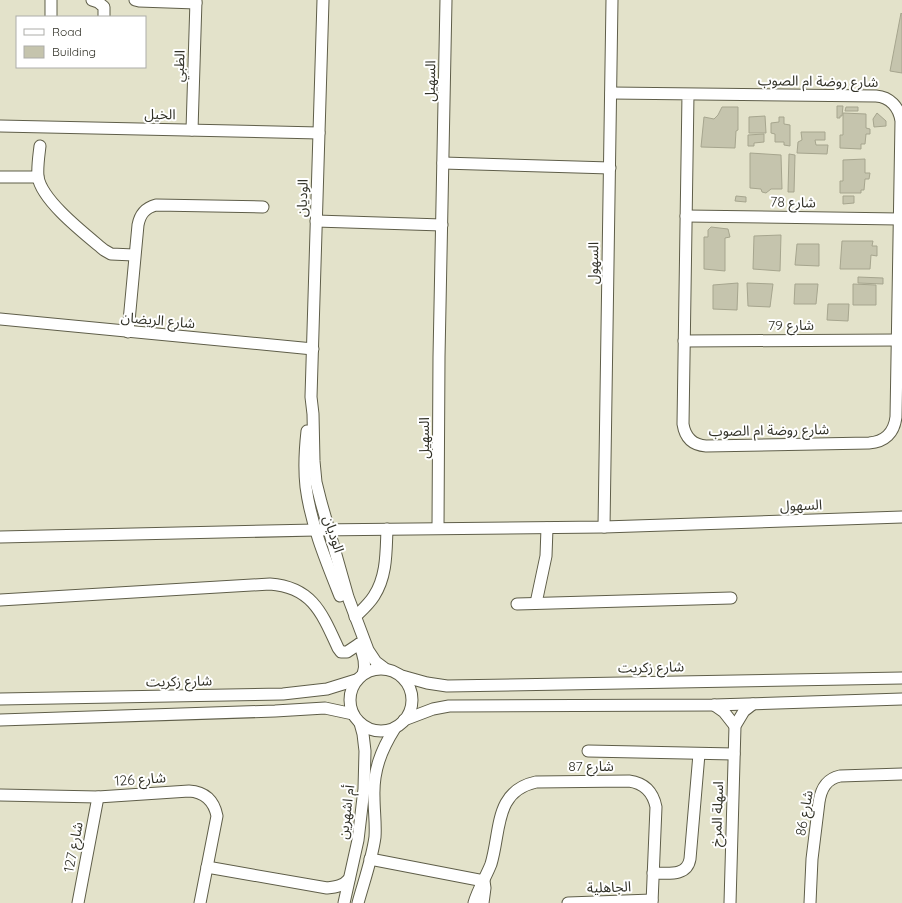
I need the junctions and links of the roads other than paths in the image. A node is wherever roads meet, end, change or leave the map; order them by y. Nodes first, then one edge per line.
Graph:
1 (51, 0) edge
2 (92, 0) edge
3 (135, 0) edge
4 (323, 0) edge
5 (446, 0) edge
6 (612, 0) edge
7 (196, 1) edge
8 (51, 16) edge
9 (104, 16) edge
10 (611, 93) junction
11 (688, 94) junction
12 (0, 126) edge
13 (192, 130) junction
14 (319, 133) junction
15 (40, 146) dead end
16 (443, 163) junction
17 (610, 168) junction
18 (0, 177) edge
19 (38, 177) junction
20 (263, 207) dead end
21 (686, 216) junction
22 (899, 219) junction
23 (316, 221) junction
24 (442, 225) junction
25 (134, 255) junction
26 (900, 274) edge
27 (0, 319) edge
28 (128, 332) junction
29 (897, 340) junction
30 (684, 341) junction
31 (313, 349) junction
32 (311, 397) junction
33 (902, 517) edge
34 (604, 527) junction
35 (438, 528) junction
36 (547, 528) junction
37 (387, 529) junction
38 (316, 530) junction
39 (330, 530) junction
40 (0, 537) edge
41 (731, 598) dead end
42 (0, 600) edge
43 (536, 603) junction
44 (517, 604) dead end
45 (355, 617) junction
46 (359, 644) junction
47 (384, 668) junction
48 (402, 676) junction
49 (360, 677) junction
50 (902, 678) edge
51 (0, 699) edge
52 (902, 699) edge
53 (753, 704) junction
54 (714, 705) junction
55 (353, 714) junction
56 (0, 720) edge
57 (404, 720) junction
58 (360, 723) junction
59 (735, 726) junction
60 (394, 728) junction
61 (588, 751) dead end
62 (699, 754) junction
63 (734, 754) junction
64 (902, 774) edge
65 (369, 789) junction
66 (0, 795) edge
67 (98, 797) junction
68 (370, 859) junction
69 (207, 866) junction
70 (653, 873) junction
71 (349, 879) junction
72 (484, 881) junction
73 (327, 888) junction
74 (652, 902) edge
75 (78, 903) edge
76 (200, 903) edge
77 (343, 903) edge
78 (358, 903) edge
79 (474, 903) edge
80 (483, 903) edge
81 (568, 903) edge
82 (730, 903) edge
83 (810, 903) edge

1 - 8 street
2 - 9 street
3 - 7 street, الظبي
4 - 14 street, الوديان
5 - 16 street, السهيل
6 - 10 street, السهول
7 - 13 street, الظبي
10 - 11 street, شارع روضة ام الصوب
10 - 17 street, السهول
11 - 21 street, شارع روضة ام الصوب
11 - 22 street, شارع روضة ام الصوب
12 - 13 street, الخيل
13 - 14 street, الخيل
14 - 23 street, الوديان
15 - 19 street
16 - 17 street
16 - 24 street, السهيل
17 - 34 street, السهول
18 - 19 street
19 - 25 street
20 - 25 street
21 - 22 street, شارع 78
21 - 30 street, شارع روضة ام الصوب
22 - 26 street, شارع روضة ام الصوب
23 - 24 street
23 - 31 street, الوديان
24 - 35 street, السهيل
25 - 28 street
26 - 29 street, شارع روضة ام الصوب
27 - 28 street, شارع الريضان
28 - 31 street, شارع الريضان
29 - 30 street, شارع 79
29 - 30 street, شارع روضة ام الصوب
31 - 32 street, الوديان
32 - 38 street, الوديان
32 - 39 street, الوديان
33 - 34 street, السهول
34 - 36 street, السهول
35 - 36 street, السهول
35 - 37 street
36 - 43 street
37 - 39 street
37 - 45 street
38 - 39 street
38 - 40 street
38 - 46 street, الوديان
39 - 45 street, الوديان
41 - 43 street
42 - 46 street
43 - 44 street
45 - 47 street, الوديان
46 - 49 street, الوديان
47 - 48 street
47 - 49 street
48 - 50 street, شارع زكريت
48 - 57 street
49 - 51 street, شارع زكريت
49 - 55 street
52 - 53 street
53 - 54 street
53 - 59 street
54 - 57 street
54 - 59 street
55 - 56 street
55 - 58 street
57 - 60 street
58 - 60 street
58 - 65 street, أم اشهرين
59 - 63 street, اسهلة المرخ
60 - 65 street, أم اشهرين
61 - 62 street
62 - 63 street
62 - 70 street
63 - 82 street, اسهلة المرخ
64 - 83 street, شارع 86
65 - 68 street, أم اشهرين
65 - 71 street, أم اشهرين
66 - 67 street, شارع 126
67 - 69 street, شارع 126
67 - 75 street, شارع 127
68 - 72 street
68 - 78 street, أم اشهرين
69 - 73 street
69 - 76 street, شارع 126
70 - 72 street, شارع 87
70 - 74 street, شارع 87
71 - 73 street
71 - 77 street, أم اشهرين
72 - 79 street, شارع 87
72 - 80 street, شارع 87
73 - 77 street
74 - 81 street, الجاهلية

